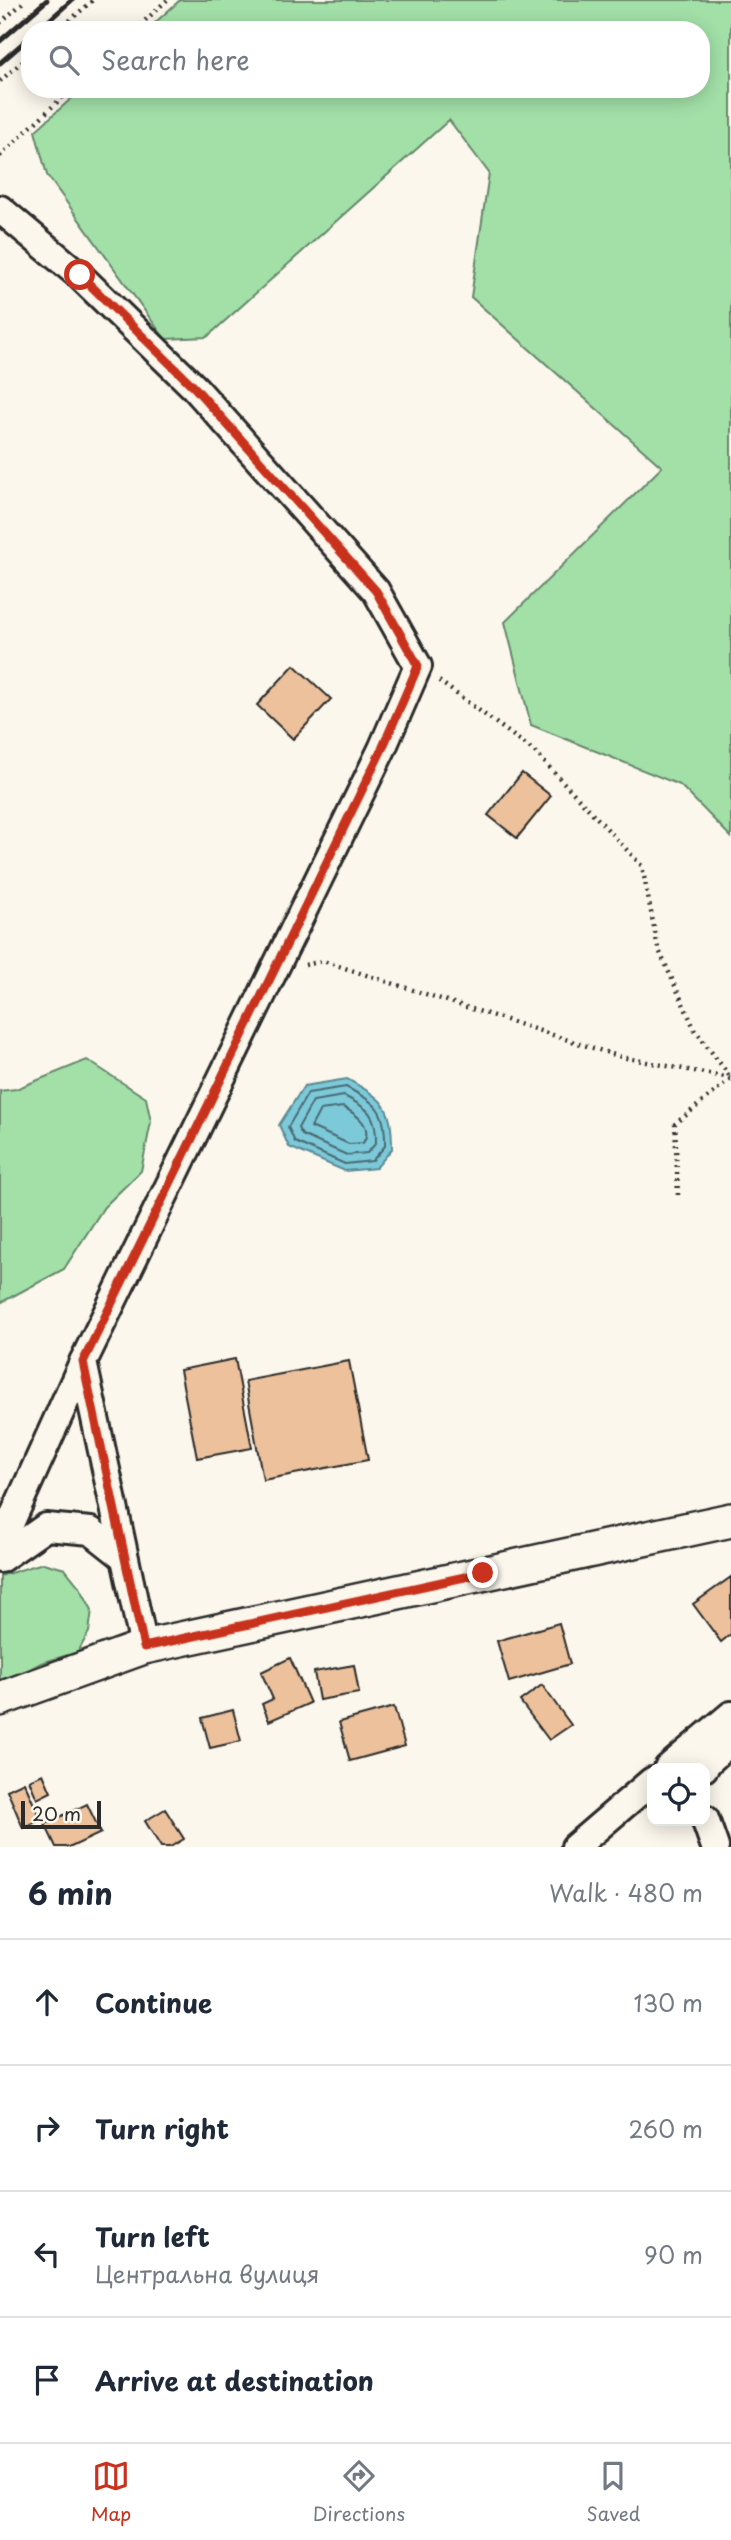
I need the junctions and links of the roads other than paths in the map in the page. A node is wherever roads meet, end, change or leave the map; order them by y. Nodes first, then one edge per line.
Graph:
1 (0, 209) edge
2 (83, 1362) junction
3 (731, 1520) edge
4 (0, 1546) edge
5 (124, 1557) junction
6 (0, 1559) edge
7 (144, 1647) junction
8 (0, 1699) edge
9 (731, 1715) edge
10 (731, 1741) edge
11 (674, 1763) edge
12 (709, 1763) edge
13 (647, 1785) edge
14 (708, 1826) edge
15 (575, 1847) edge
16 (715, 1847) edge

1 - 2 street
2 - 4 street
2 - 5 street
3 - 7 street
5 - 6 street
5 - 7 street
7 - 8 street
9 - 11 street
10 - 12 street
13 - 15 street
14 - 16 street

